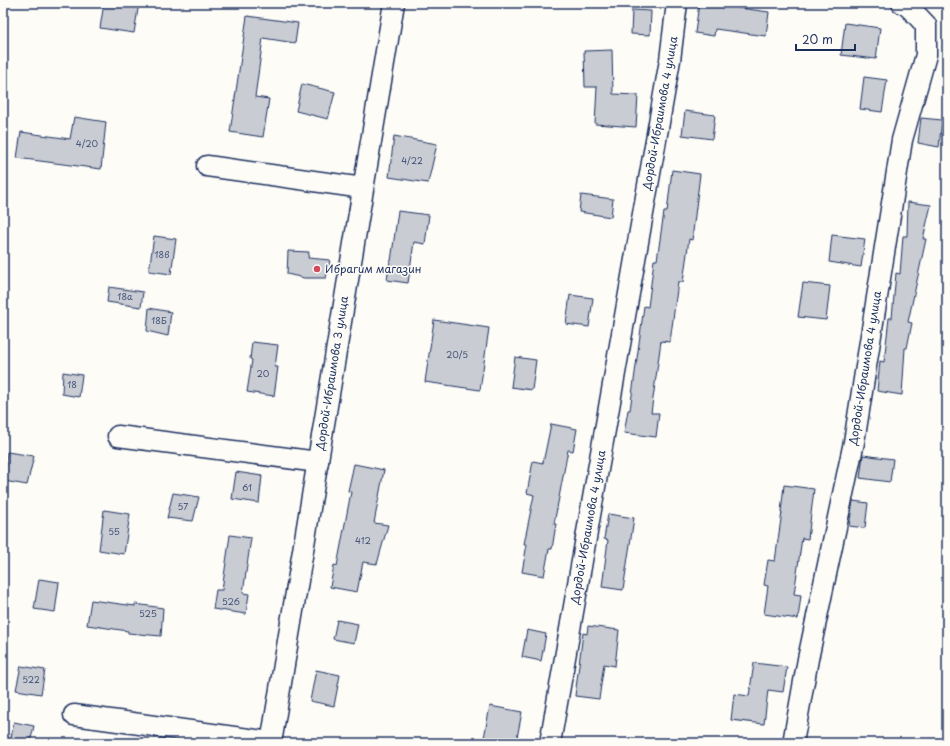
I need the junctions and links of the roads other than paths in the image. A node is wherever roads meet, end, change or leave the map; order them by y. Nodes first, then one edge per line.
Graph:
1 (394, 3) edge
2 (677, 3) edge
3 (902, 3) edge
4 (206, 166) dead end
5 (363, 188) junction
6 (118, 436) dead end
7 (318, 462) junction
8 (74, 715) dead end
9 (271, 743) edge
10 (550, 743) edge
11 (793, 743) edge

1 - 5 street, Дордой-Ибраимова 3 улица
2 - 10 street, Дордой-Ибраимова 4 улица
3 - 11 street, Дордой-Ибраимова 4 улица
4 - 5 street
5 - 7 street, Дордой-Ибраимова 3 улица
6 - 7 street
7 - 9 street, Дордой-Ибраимова 3 улица
8 - 9 street

